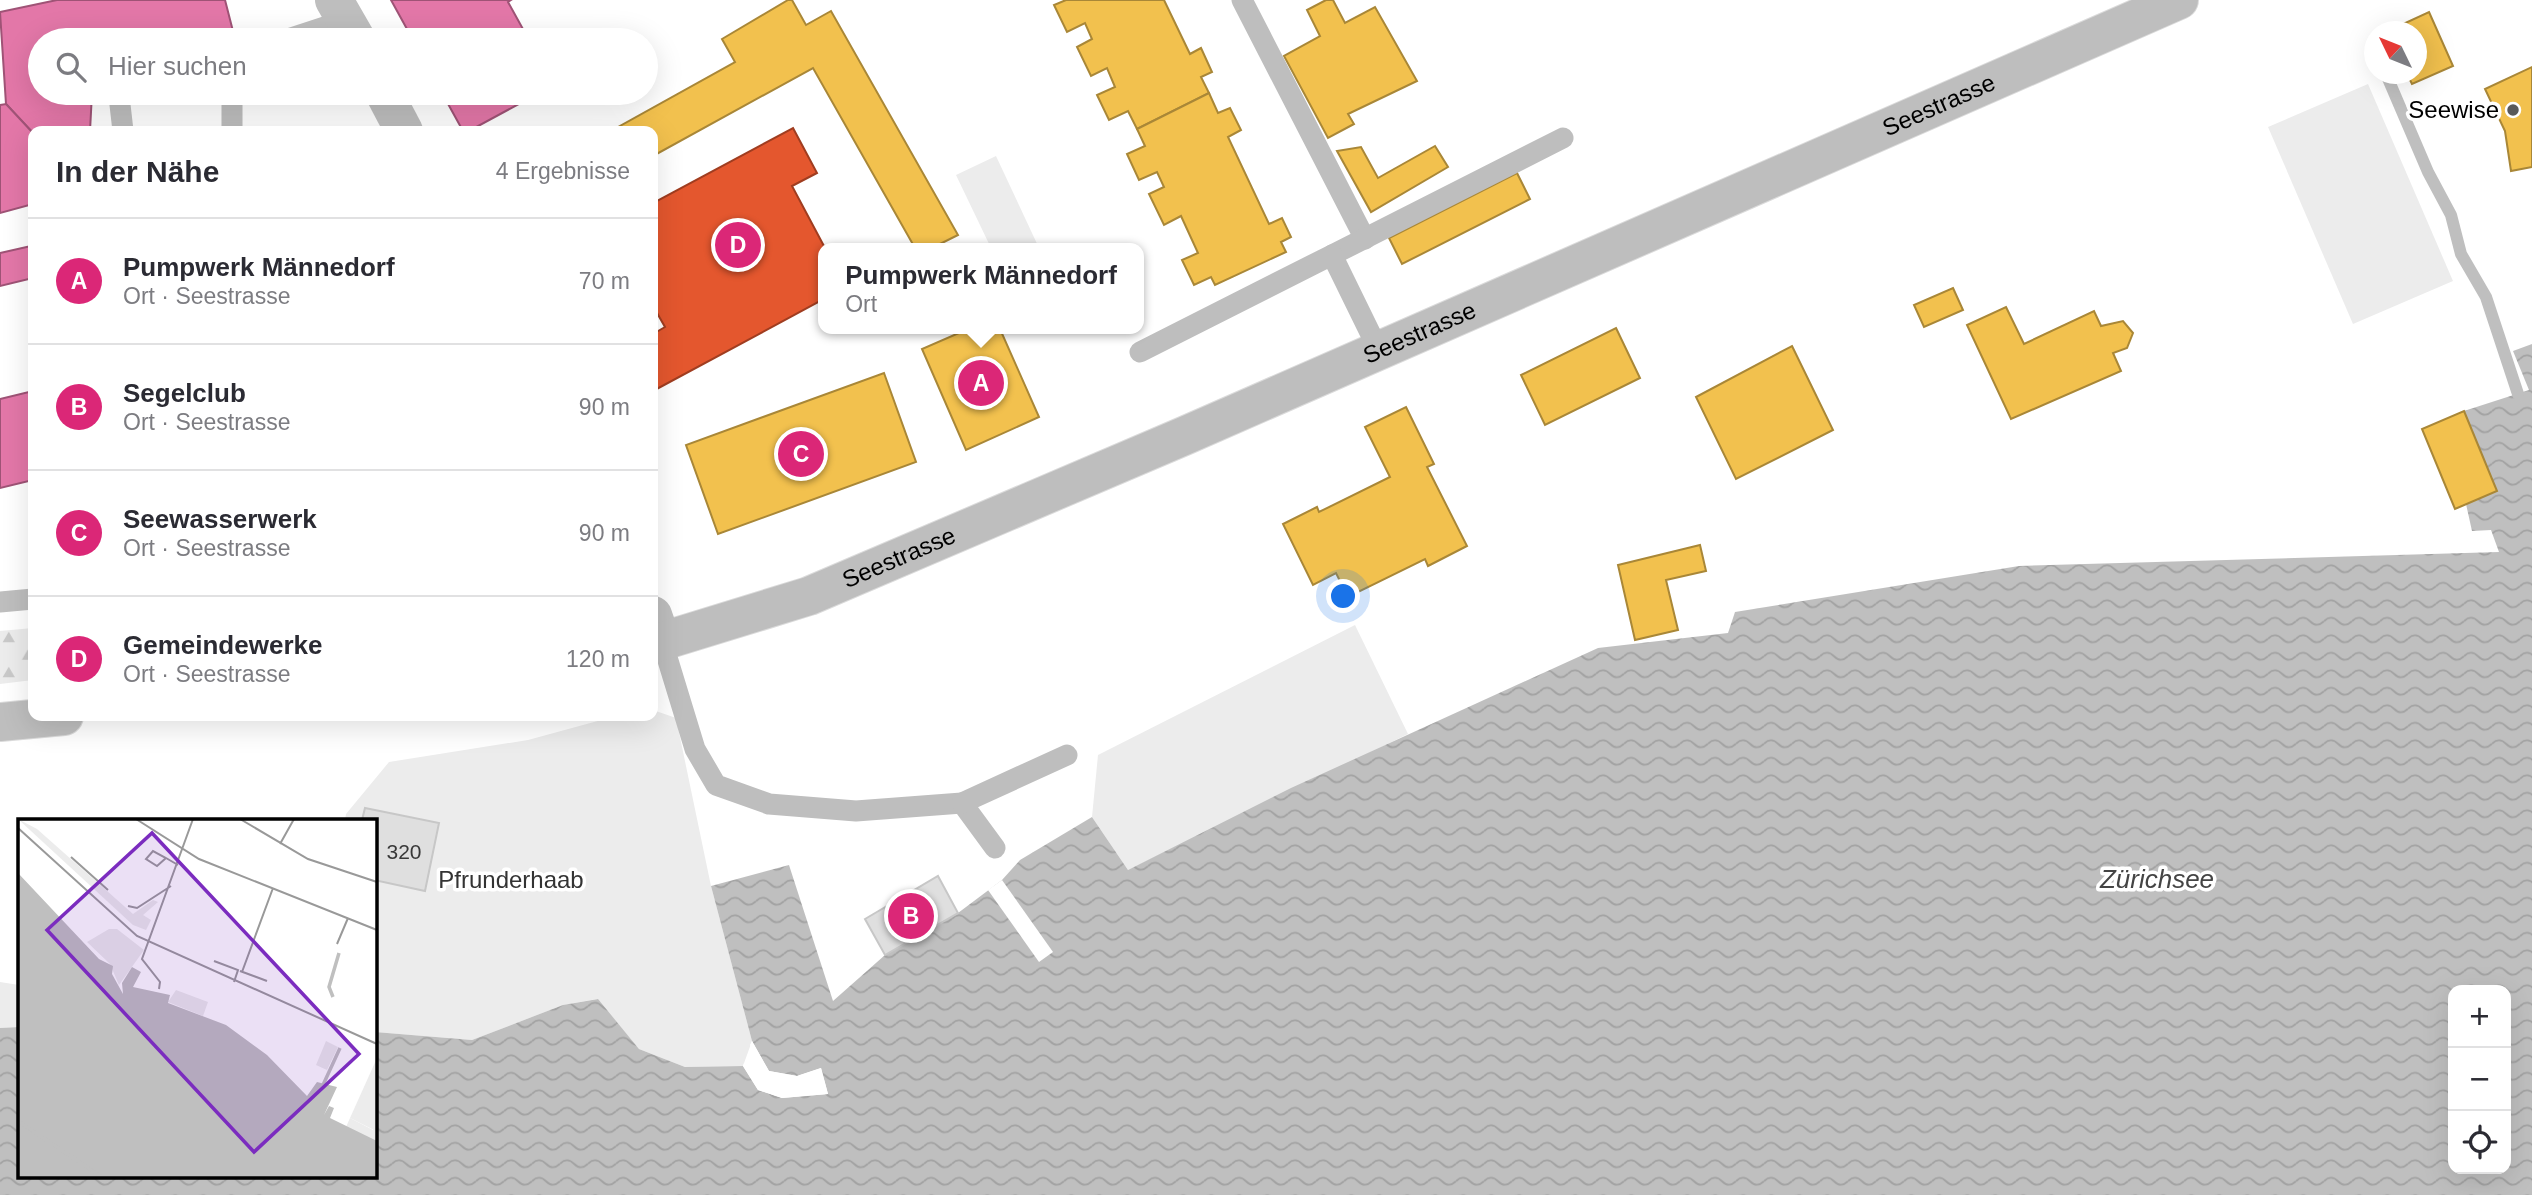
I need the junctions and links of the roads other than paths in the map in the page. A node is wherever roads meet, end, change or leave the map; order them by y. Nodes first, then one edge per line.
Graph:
1 (1242, 0) edge
2 (2179, 0) edge
3 (346, 20) edge
4 (322, 28) edge
5 (120, 105) edge
6 (232, 105) edge
7 (390, 105) edge
8 (122, 126) edge
9 (232, 126) edge
10 (401, 126) edge
11 (1563, 138) dead end
12 (1365, 239) junction
13 (1332, 255) junction
14 (1379, 351) junction
15 (1140, 352) dead end
16 (28, 599) edge
17 (0, 602) edge
18 (658, 634) edge
19 (658, 640) edge
20 (28, 719) edge
21 (0, 722) edge
22 (1067, 755) dead end
23 (962, 803) junction
24 (995, 848) dead end

1 - 12 lane
2 - 14 main road, Seestrasse
3 - 4 lane
5 - 8 lane
6 - 9 lane
7 - 10 main road
11 - 12 lane
12 - 13 lane
13 - 14 lane
13 - 15 lane
14 - 18 main road, Seestrasse
16 - 17 lane
19 - 23 lane
20 - 21 main road
22 - 23 lane
23 - 24 lane

